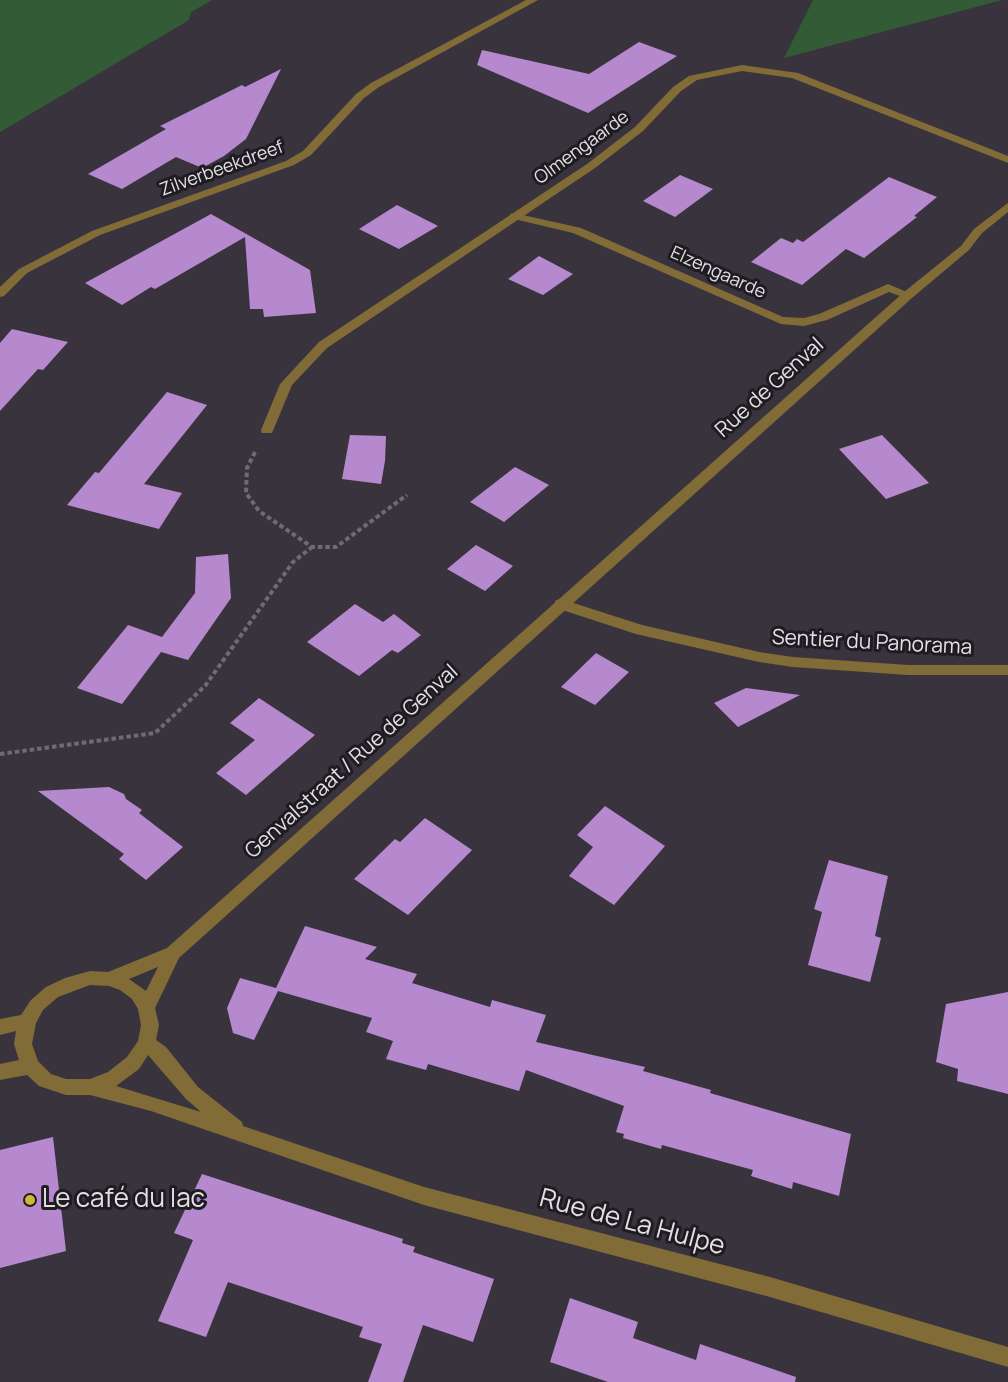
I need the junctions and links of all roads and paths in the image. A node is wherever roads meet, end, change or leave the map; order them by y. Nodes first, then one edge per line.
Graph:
1 (533, 0) edge
2 (1008, 160) edge
3 (1008, 206) edge
4 (514, 216) junction
5 (0, 293) edge
6 (908, 295) junction
7 (267, 430) joint
8 (407, 495) dead end
9 (312, 547) junction
10 (561, 604) junction
11 (1008, 670) edge
12 (0, 754) edge
13 (173, 953) junction
14 (110, 979) junction
15 (146, 1008) junction
16 (27, 1022) junction
17 (0, 1027) edge
18 (146, 1043) junction
19 (30, 1066) junction
20 (0, 1072) edge
21 (90, 1087) junction
22 (244, 1136) junction
23 (1008, 1357) edge

1 - 5 street, Zilverbeekdreef
2 - 4 street, Olmengaarde
3 - 6 street, Rue de Genval
4 - 6 street, Elzengaarde
4 - 7 street, Olmengaarde
6 - 10 street, Rue de Genval
7 - 9 path
8 - 9 path
9 - 12 path
10 - 11 street, Sentier du Panorama
10 - 13 street, Genvalstraat / Rue de Genval
13 - 14 street, Genvalstraat / Rue de Genval
13 - 15 street, Genvalstraat / Rue de Genval
14 - 15 street
14 - 16 street
15 - 18 street
16 - 17 street
16 - 19 street
18 - 21 street
18 - 22 street, Rue de La Hulpe
19 - 20 street
19 - 21 street
21 - 22 street, Rue de La Hulpe
22 - 23 street, Rue de La Hulpe

